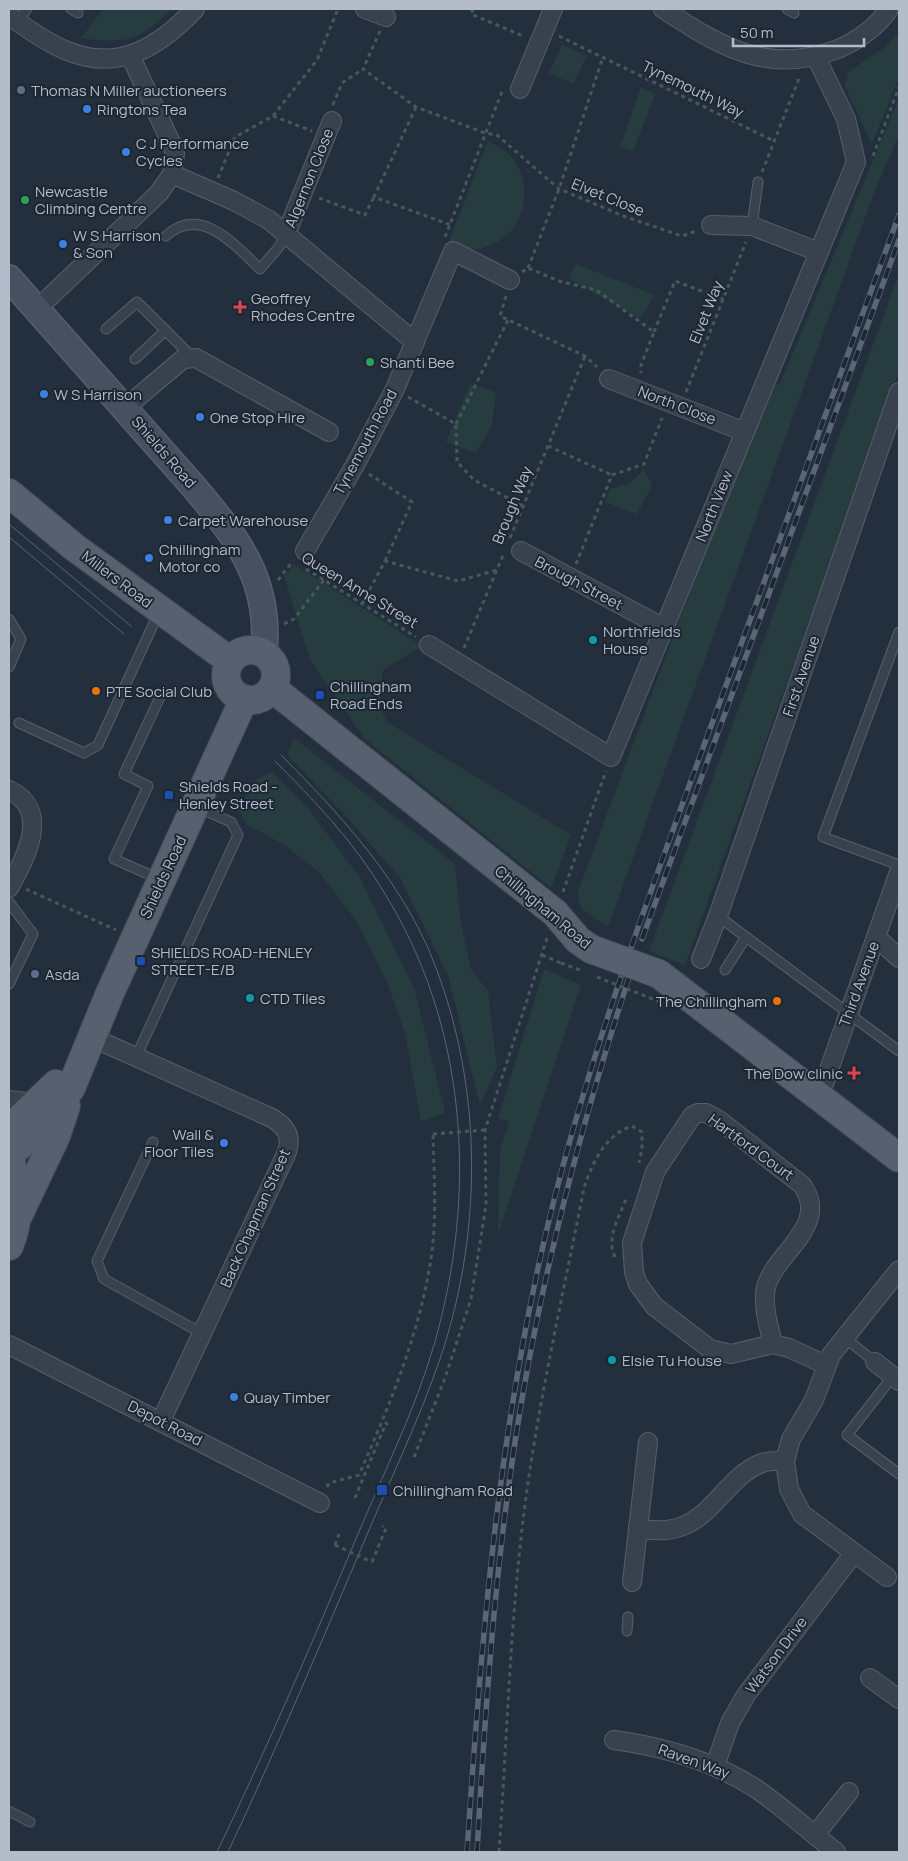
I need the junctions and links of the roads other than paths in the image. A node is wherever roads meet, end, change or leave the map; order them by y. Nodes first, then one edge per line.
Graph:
1 (195, 9) edge
2 (365, 9) edge
3 (553, 9) edge
4 (663, 9) edge
5 (889, 9) edge
6 (18, 16) edge
7 (386, 17) road end
8 (130, 55) junction
9 (811, 58) junction
10 (520, 89) road end
11 (328, 129) road end
12 (172, 174) junction
13 (758, 182) road end
14 (711, 225) road end
15 (752, 226) junction
16 (286, 234) junction
17 (166, 236) dead end
18 (819, 252) junction
19 (9, 278) edge
20 (510, 280) road end
21 (37, 309) junction
22 (106, 329) dead end
23 (166, 330) junction
24 (414, 342) junction
25 (190, 357) junction
26 (135, 358) dead end
27 (609, 379) dead end
28 (899, 392) edge
29 (125, 408) junction
30 (328, 432) dead end
31 (745, 432) junction
32 (9, 494) edge
33 (511, 549) road end
34 (302, 560) road end
35 (160, 611) junction
36 (9, 619) edge
37 (664, 628) junction
38 (899, 632) edge
39 (265, 644) junction
40 (429, 645) road end
41 (229, 660) junction
42 (9, 667) edge
43 (272, 688) junction
44 (161, 695) dead end
45 (244, 700) junction
46 (19, 723) dead end
47 (9, 790) edge
48 (196, 807) junction
49 (899, 865) edge
50 (899, 873) edge
51 (161, 881) junction
52 (10, 886) edge
53 (9, 902) edge
54 (718, 916) junction
55 (746, 937) junction
56 (876, 937) junction
57 (899, 958) edge
58 (700, 959) dead end
59 (725, 970) dead end
60 (9, 984) edge
61 (849, 1014) junction
62 (88, 1046) junction
63 (899, 1051) edge
64 (136, 1057) junction
65 (71, 1088) junction
66 (820, 1095) junction
67 (43, 1097) junction
68 (9, 1100) edge
69 (9, 1129) edge
70 (153, 1142) dead end
71 (9, 1155) edge
72 (899, 1158) edge
73 (18, 1216) junction
74 (9, 1246) edge
75 (899, 1272) edge
76 (203, 1334) junction
77 (845, 1338) junction
78 (773, 1344) junction
79 (9, 1345) edge
80 (826, 1365) junction
81 (887, 1371) edge
82 (161, 1421) junction
83 (648, 1442) dead end
84 (785, 1461) junction
85 (899, 1474) edge
86 (320, 1503) road end
87 (638, 1529) junction
88 (854, 1553) junction
89 (887, 1577) dead end
90 (632, 1582) dead end
91 (628, 1617) dead end
92 (627, 1631) dead end
93 (870, 1678) dead end
94 (899, 1699) edge
95 (614, 1740) dead end
96 (715, 1766) junction
97 (850, 1792) dead end
98 (9, 1811) edge
99 (30, 1822) dead end
100 (815, 1835) junction
101 (836, 1852) edge

1 - 8 street
2 - 7 street
3 - 10 street
4 - 9 street
5 - 9 street
6 - 8 street
8 - 12 street
9 - 18 street, North View
11 - 16 street, Algernon Close
12 - 16 street
12 - 21 street
13 - 15 lane
14 - 15 street
15 - 18 street
16 - 17 lane
16 - 24 street
18 - 31 street, North View
19 - 21 main road, Shields Road
20 - 24 street, Tynemouth Road
21 - 29 main road, Shields Road
22 - 23 lane
23 - 25 lane
23 - 26 lane
24 - 34 street, Tynemouth Road
25 - 29 street
25 - 30 street
27 - 31 street, North Close
28 - 54 street, First Avenue
29 - 39 main road, Shields Road
31 - 37 street, North View
32 - 35 main road, Millers Road
33 - 37 street, Brough Street
35 - 41 main road, Millers Road
35 - 46 lane
36 - 42 lane
37 - 40 street, North View
38 - 49 lane
39 - 41 main road
39 - 43 main road, Shields Road
41 - 45 main road
43 - 45 main road
43 - 66 main road, Chillingham Road, bridge
44 - 51 lane
45 - 48 main road, Shields Road
47 - 52 street
48 - 51 main road, Shields Road
48 - 64 lane
50 - 56 street, Third Avenue
51 - 62 main road, Shields Road
53 - 60 lane
54 - 55 lane
54 - 58 street, First Avenue
55 - 59 lane
55 - 61 lane
56 - 57 street
56 - 61 street, Third Avenue
61 - 63 lane
61 - 66 street, Third Avenue
62 - 64 street, Back Chapman Street
62 - 65 main road, Shields Road
62 - 67 main road, Shields Road
64 - 76 street, Back Chapman Street
65 - 71 main road, Shields Road
65 - 73 main road
66 - 72 main road, Chillingham Road
67 - 68 street
67 - 69 main road, Shields Road
70 - 76 lane
71 - 73 main road, Shields Road
73 - 74 main road, Shields Road
75 - 77 street
76 - 82 street, Back Chapman Street
77 - 80 street
77 - 81 lane
78 - 78 street, Hartford Court
78 - 80 street
79 - 82 street, Depot Road
80 - 84 street
81 - 85 lane
82 - 86 street, Depot Road
83 - 87 street
84 - 87 street
84 - 88 street
87 - 90 street
88 - 89 street
88 - 96 street, Watson Drive
91 - 92 lane
93 - 94 street
95 - 96 street, Raven Way
96 - 100 street, Raven Way
97 - 100 street
98 - 99 lane
100 - 101 street, Raven Way

